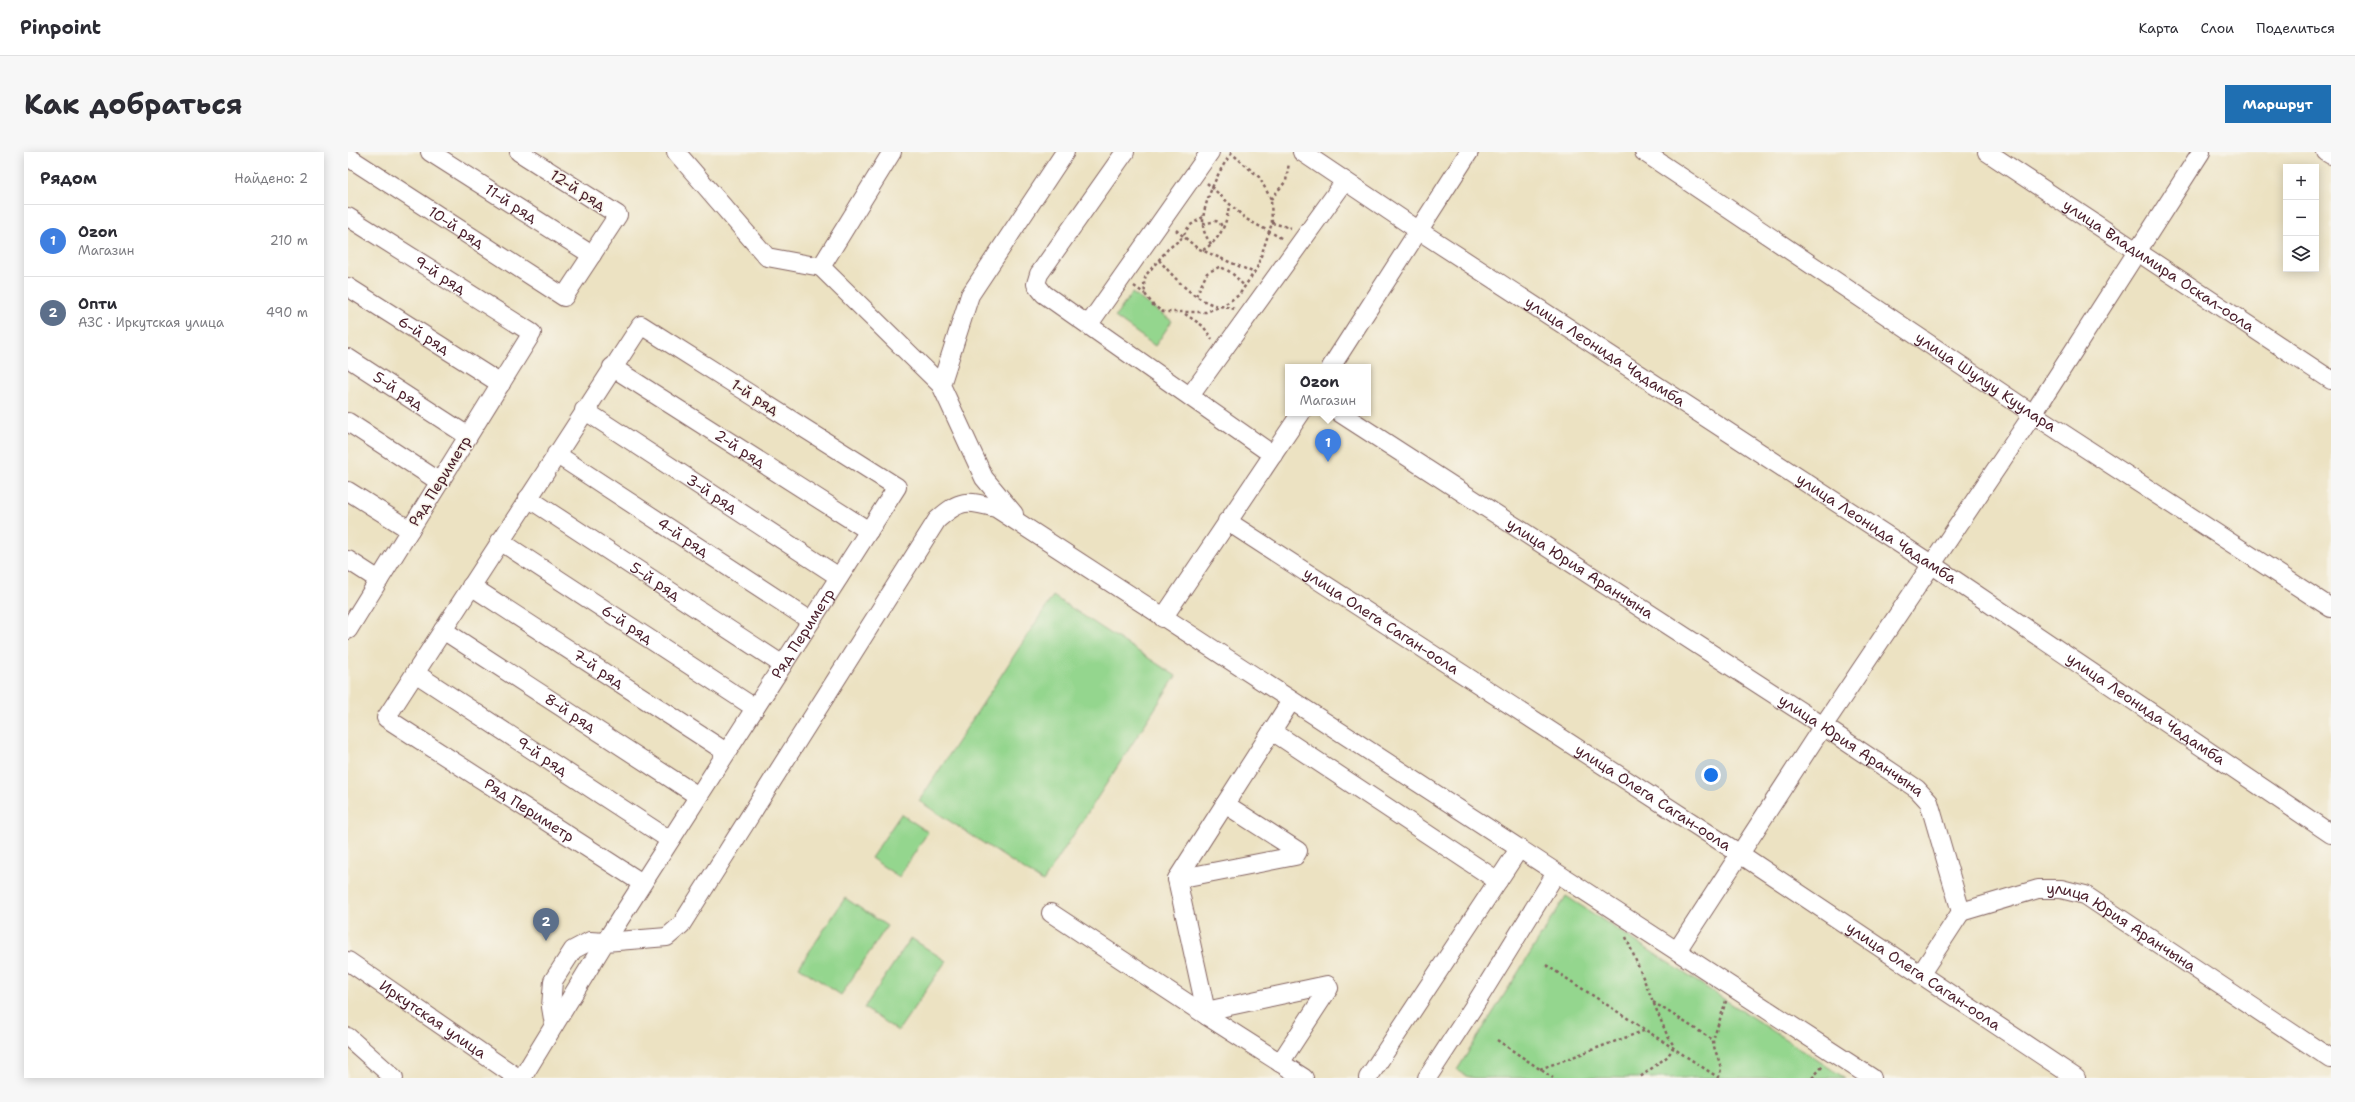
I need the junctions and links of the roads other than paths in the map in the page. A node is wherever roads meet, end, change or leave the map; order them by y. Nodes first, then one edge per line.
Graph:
1 (430, 152) edge
2 (519, 152) edge
3 (676, 152) edge
4 (892, 152) edge
5 (1064, 152) edge
6 (1125, 152) edge
7 (1210, 152) edge
8 (1469, 152) edge
9 (1644, 152) edge
10 (1987, 152) edge
11 (2202, 152) edge
12 (2326, 152) edge
13 (1295, 154) edge
14 (2331, 155) edge
15 (348, 157) edge
16 (1345, 181) junction
17 (348, 217) edge
18 (1418, 230) junction
19 (2136, 251) junction
20 (592, 255) junction
21 (821, 267) junction
22 (348, 287) edge
23 (1089, 324) junction
24 (532, 333) joint
25 (629, 340) joint
26 (348, 358) edge
27 (1333, 364) edge
28 (612, 367) junction
29 (2331, 380) edge
30 (500, 384) junction
31 (941, 385) junction
32 (1190, 396) junction
33 (584, 410) junction
34 (2033, 414) junction
35 (1299, 416) edge
36 (1345, 416) edge
37 (348, 422) edge
38 (468, 436) junction
39 (556, 454) junction
40 (1273, 455) junction
41 (886, 480) joint
42 (440, 482) junction
43 (348, 491) edge
44 (528, 498) junction
45 (1227, 520) junction
46 (1025, 527) junction
47 (410, 530) junction
48 (869, 531) junction
49 (500, 542) junction
50 (348, 560) edge
51 (1930, 564) junction
52 (839, 577) junction
53 (379, 580) junction
54 (471, 586) junction
55 (2331, 608) edge
56 (1163, 618) junction
57 (811, 621) junction
58 (348, 629) edge
59 (443, 630) junction
60 (783, 665) junction
61 (415, 673) junction
62 (1291, 701) junction
63 (755, 708) junction
64 (1823, 726) junction
65 (1272, 731) junction
66 (726, 752) junction
67 (698, 796) junction
68 (1224, 804) junction
69 (2331, 834) edge
70 (670, 840) junction
71 (1519, 849) junction
72 (1740, 854) junction
73 (1556, 873) junction
74 (1177, 879) junction
75 (1498, 881) junction
76 (642, 883) junction
77 (1961, 912) junction
78 (1051, 913) dead end
79 (605, 942) junction
80 (1678, 949) junction
81 (348, 961) edge
82 (1920, 975) junction
83 (1207, 1014) junction
84 (554, 1025) junction
85 (348, 1037) edge
86 (2331, 1059) edge
87 (1280, 1063) junction
88 (394, 1078) edge
89 (518, 1078) edge
90 (522, 1078) edge
91 (1304, 1078) edge
92 (1368, 1078) edge
93 (1427, 1078) edge
94 (1872, 1078) edge
95 (2076, 1078) edge

1 - 20 street, 11-й ряд
2 - 20 street, 12-й ряд
3 - 21 street
4 - 21 street
5 - 31 street
6 - 23 street
7 - 23 street
8 - 18 street
9 - 34 street, улица Шулуу Куулара
10 - 19 street, улица Владимира Оскал-оола
11 - 19 street
12 - 14 street
13 - 16 street, улица Леонида Чадамба
15 - 20 street, 10-й ряд
16 - 18 street, улица Леонида Чадамба
16 - 32 street
17 - 24 street, 9-й ряд
18 - 27 street
18 - 51 street, улица Леонида Чадамба
19 - 29 street, улица Владимира Оскал-оола
19 - 34 street
21 - 31 street
22 - 30 street, 6-й ряд
23 - 32 street
24 - 30 street, Ряд Периметр
25 - 28 street, Ряд Периметр
25 - 41 street, 1-й ряд
26 - 38 street, 5-й ряд
28 - 33 street, Ряд Периметр
28 - 48 street, 2-й ряд
30 - 38 street, Ряд Периметр
31 - 46 street
32 - 40 street
33 - 39 street, Ряд Периметр
33 - 52 street, 3-й ряд
34 - 51 street
34 - 55 street, улица Шулуу Куулара
35 - 40 street
36 - 64 street, улица Юрия Аранчына
37 - 42 street
38 - 42 street, Ряд Периметр
39 - 44 street, Ряд Периметр
39 - 57 street, 4-й ряд
40 - 45 street
41 - 48 street, Ряд Периметр
42 - 47 street, Ряд Периметр
43 - 47 street
44 - 49 street, Ряд Периметр
44 - 60 street, 5-й ряд
45 - 56 street
45 - 72 street, улица Олега Саган-оола
46 - 56 street
46 - 79 street
47 - 53 street, Ряд Периметр
48 - 52 street, Ряд Периметр
49 - 54 street, Ряд Периметр
49 - 63 street, 6-й ряд
50 - 53 street
51 - 64 street
51 - 69 street, улица Леонида Чадамба
52 - 57 street, Ряд Периметр
53 - 58 street, Ряд Периметр
54 - 59 street, Ряд Периметр
54 - 66 street, 7-й ряд
56 - 62 street
57 - 60 street, Ряд Периметр
59 - 61 street, Ряд Периметр
59 - 67 street, 8-й ряд
60 - 63 street, Ряд Периметр
61 - 70 street, 9-й ряд
61 - 76 street, Ряд Периметр
62 - 65 street
62 - 71 street
63 - 66 street, Ряд Периметр
64 - 72 street
64 - 77 street, улица Юрия Аранчына
65 - 68 street
65 - 75 street
66 - 67 street, Ряд Периметр
67 - 70 street, Ряд Периметр
68 - 74 street
68 - 74 street
70 - 76 street, Ряд Периметр
71 - 73 street
71 - 75 street
72 - 80 street
72 - 82 street, улица Олега Саган-оола
73 - 80 street
73 - 93 street
74 - 83 street
75 - 92 street
76 - 79 street
77 - 82 street
77 - 86 street, улица Юрия Аранчына
78 - 83 street
79 - 84 street
79 - 84 street
80 - 94 street
81 - 89 street, Иркутская улица
82 - 95 street, улица Олега Саган-оола
83 - 87 street
83 - 87 street
84 - 90 street
85 - 88 street
87 - 91 street

